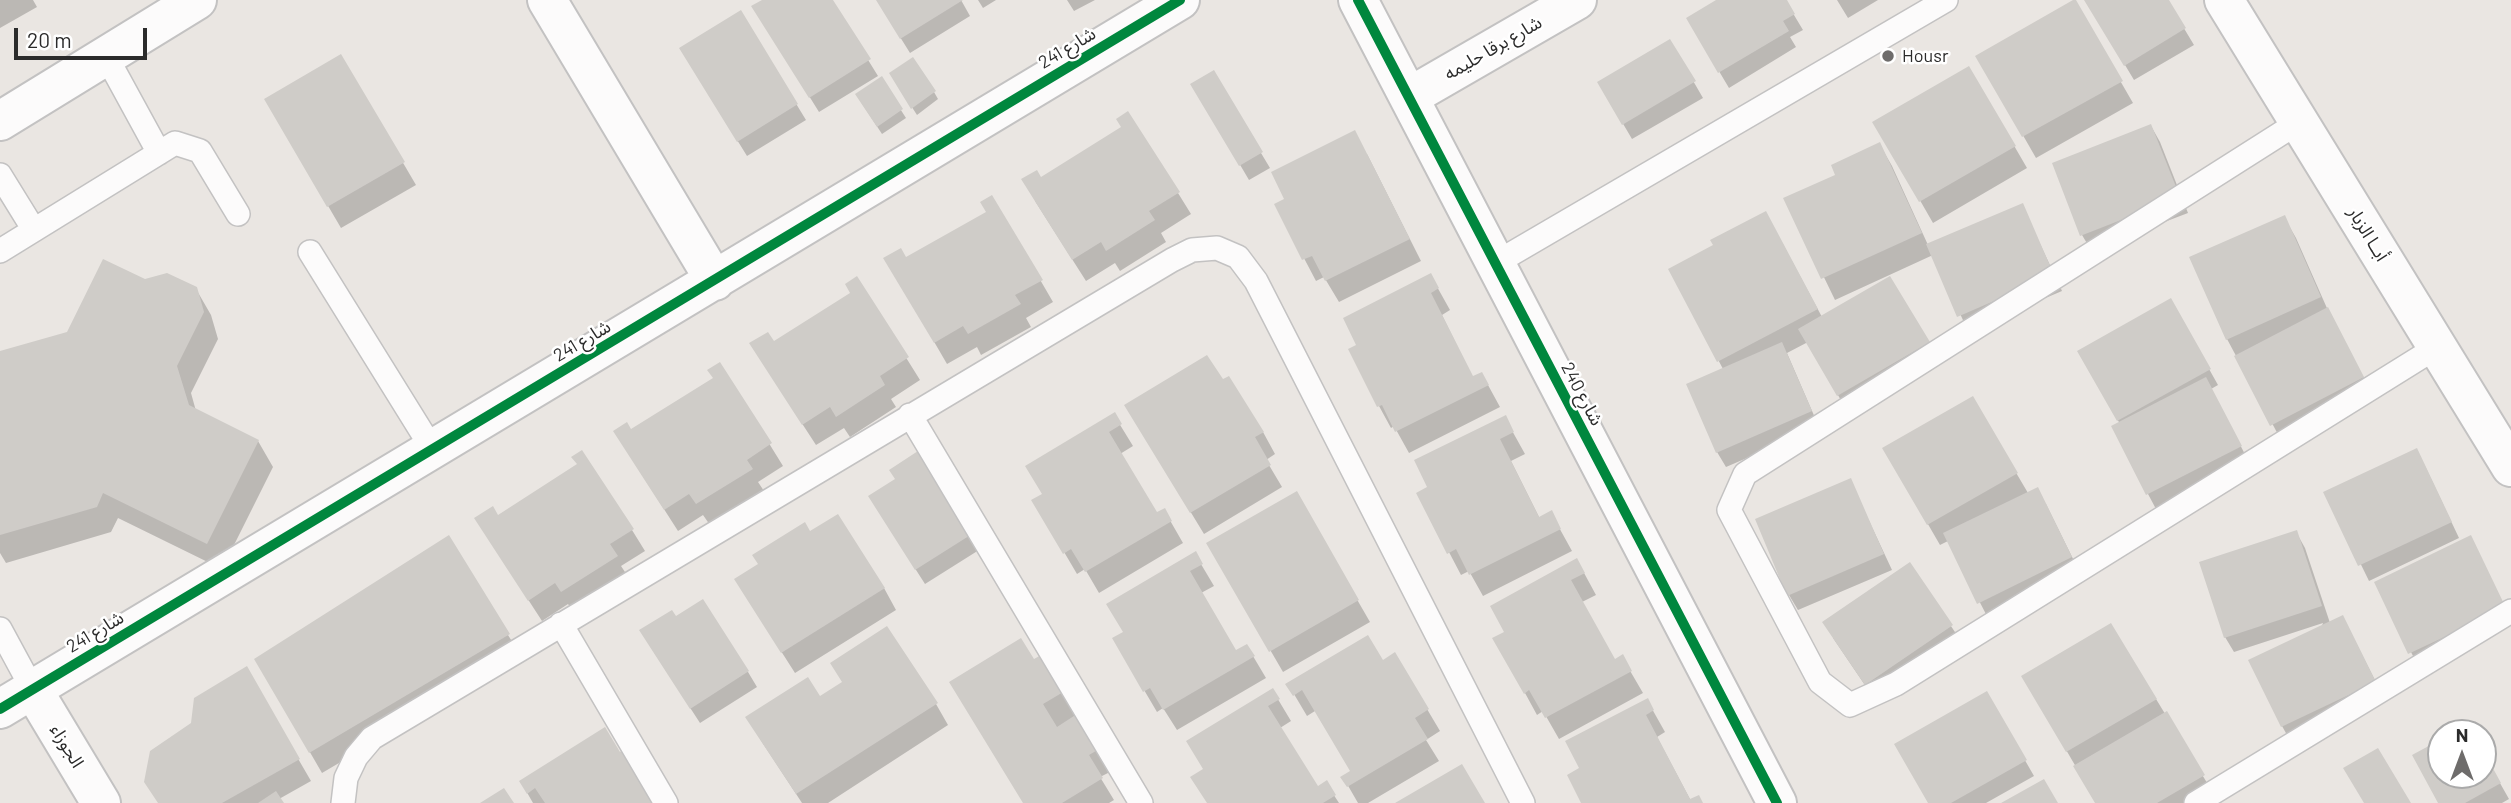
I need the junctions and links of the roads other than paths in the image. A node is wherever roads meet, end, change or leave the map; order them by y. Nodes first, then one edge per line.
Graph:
1 (197, 0) edge
2 (547, 0) edge
3 (1180, 0) edge
4 (1358, 0) edge
5 (1577, 0) edge
6 (1946, 0) edge
7 (2224, 0) edge
8 (106, 56) junction
9 (1409, 97) junction
10 (0, 121) edge
11 (2299, 122) junction
12 (159, 153) junction
13 (0, 175) edge
14 (238, 214) dead end
15 (34, 230) junction
16 (0, 251) edge
17 (310, 252) dead end
18 (1494, 264) junction
19 (715, 281) junction
20 (2437, 347) junction
21 (910, 415) junction
22 (433, 450) junction
23 (2511, 467) edge
24 (2511, 611) edge
25 (561, 624) junction
26 (0, 629) edge
27 (33, 690) junction
28 (0, 709) edge
29 (101, 803) edge
30 (344, 803) edge
31 (666, 803) edge
32 (1141, 803) edge
33 (1523, 803) edge
34 (1777, 803) edge
35 (2196, 803) edge

1 - 8 street
2 - 19 street
3 - 19 street, شارع 241
4 - 9 street, شارع 240
5 - 9 street, شارع برقا حليمه
6 - 18 lane
7 - 11 street, أبــا الزبار
8 - 10 street
8 - 12 lane
9 - 18 street, شارع 240
11 - 20 street, أبــا الزبار
11 - 20 lane
12 - 14 lane
12 - 15 lane
13 - 15 lane
15 - 16 lane
17 - 22 lane
18 - 34 street, شارع 240
19 - 22 street, شارع 241
20 - 23 street, أبــا الزبار
21 - 25 lane
21 - 32 lane
21 - 33 lane
22 - 27 street, شارع 241
24 - 35 lane
25 - 30 lane
25 - 31 lane
26 - 27 lane
27 - 28 street, شارع 241
27 - 29 street, الجوزاء

